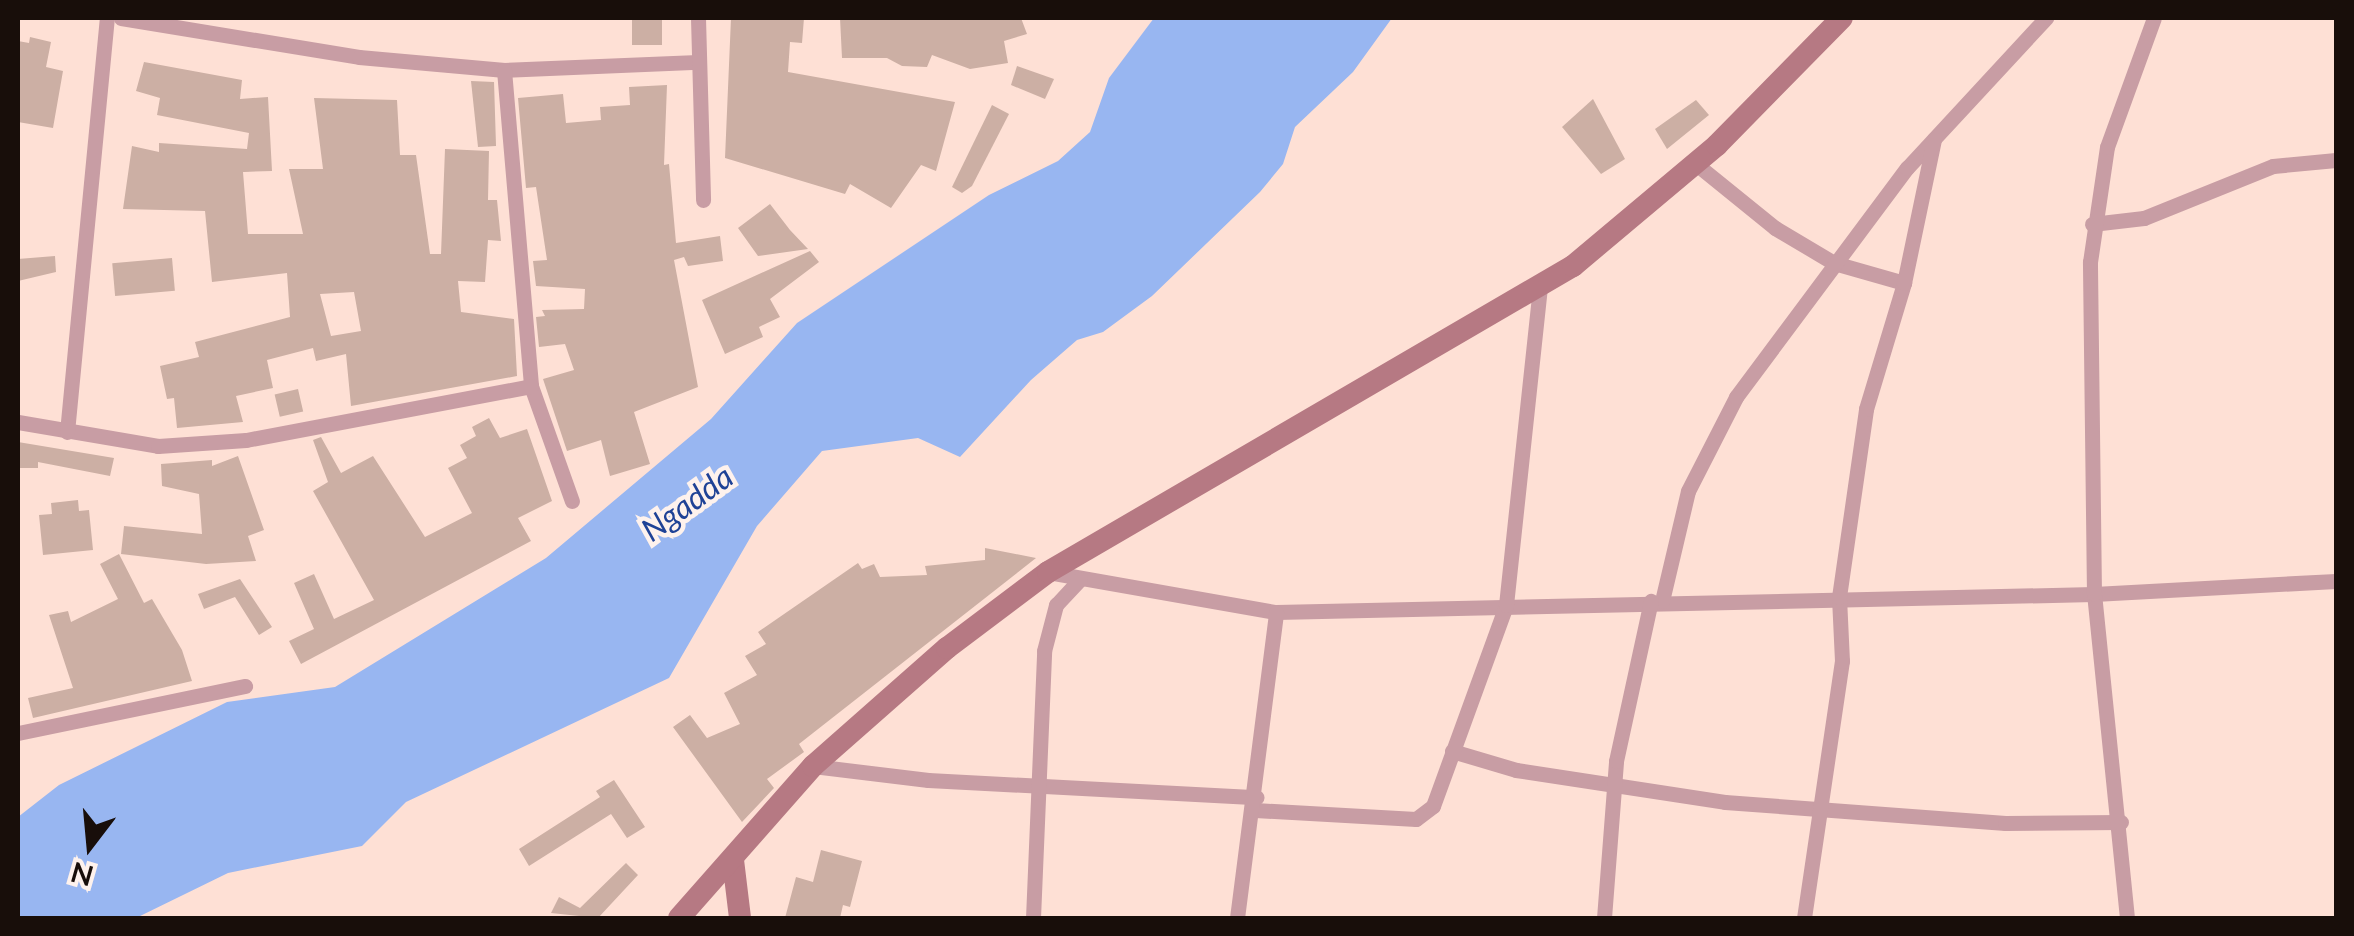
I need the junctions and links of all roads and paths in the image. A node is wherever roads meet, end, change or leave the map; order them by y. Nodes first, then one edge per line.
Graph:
1 (106, 18) edge
2 (121, 18) edge
3 (698, 18) edge
4 (1842, 18) edge
5 (2046, 18) edge
6 (2154, 18) edge
7 (698, 62) junction
8 (504, 70) junction
9 (1934, 139) junction
10 (2336, 160) edge
11 (1696, 164) junction
12 (702, 200) dead end
13 (2092, 224) junction
14 (1834, 262) junction
15 (1904, 283) junction
16 (1540, 287) junction
17 (531, 386) junction
18 (18, 422) edge
19 (67, 432) junction
20 (572, 501) dead end
21 (1048, 572) junction
22 (1080, 579) junction
23 (2336, 581) edge
24 (2094, 594) junction
25 (1838, 597) junction
26 (1656, 601) junction
27 (1506, 605) junction
28 (1276, 612) junction
29 (245, 686) dead end
30 (18, 733) edge
31 (1452, 752) junction
32 (813, 766) junction
33 (1040, 787) junction
34 (1613, 787) junction
35 (1256, 803) junction
36 (1818, 812) junction
37 (2121, 822) junction
38 (733, 860) junction
39 (678, 918) edge
40 (740, 918) edge
41 (1033, 918) edge
42 (1236, 918) edge
43 (1604, 918) edge
44 (1804, 918) edge
45 (2127, 918) edge

1 - 19 street
2 - 8 street
3 - 7 street
4 - 11 street
5 - 9 street
6 - 13 street
7 - 8 street
7 - 12 street
8 - 17 street
9 - 14 street
9 - 15 street
10 - 13 street
11 - 14 street
11 - 16 street
13 - 24 street
14 - 15 street
14 - 26 street
15 - 25 street
16 - 21 street
16 - 27 street
17 - 19 street
17 - 20 street
18 - 19 street
21 - 22 street
21 - 32 street
22 - 28 street
22 - 33 street
23 - 24 street
24 - 25 street
24 - 37 street
25 - 26 street
25 - 36 street
26 - 27 street
26 - 34 street
27 - 28 street
27 - 31 street
28 - 35 street
29 - 30 street
31 - 34 street
31 - 35 street
32 - 33 street
32 - 38 street
33 - 35 street
33 - 41 street
34 - 36 street
34 - 43 street
35 - 42 street
36 - 37 street
36 - 44 street
37 - 45 street
38 - 39 street
38 - 40 street

